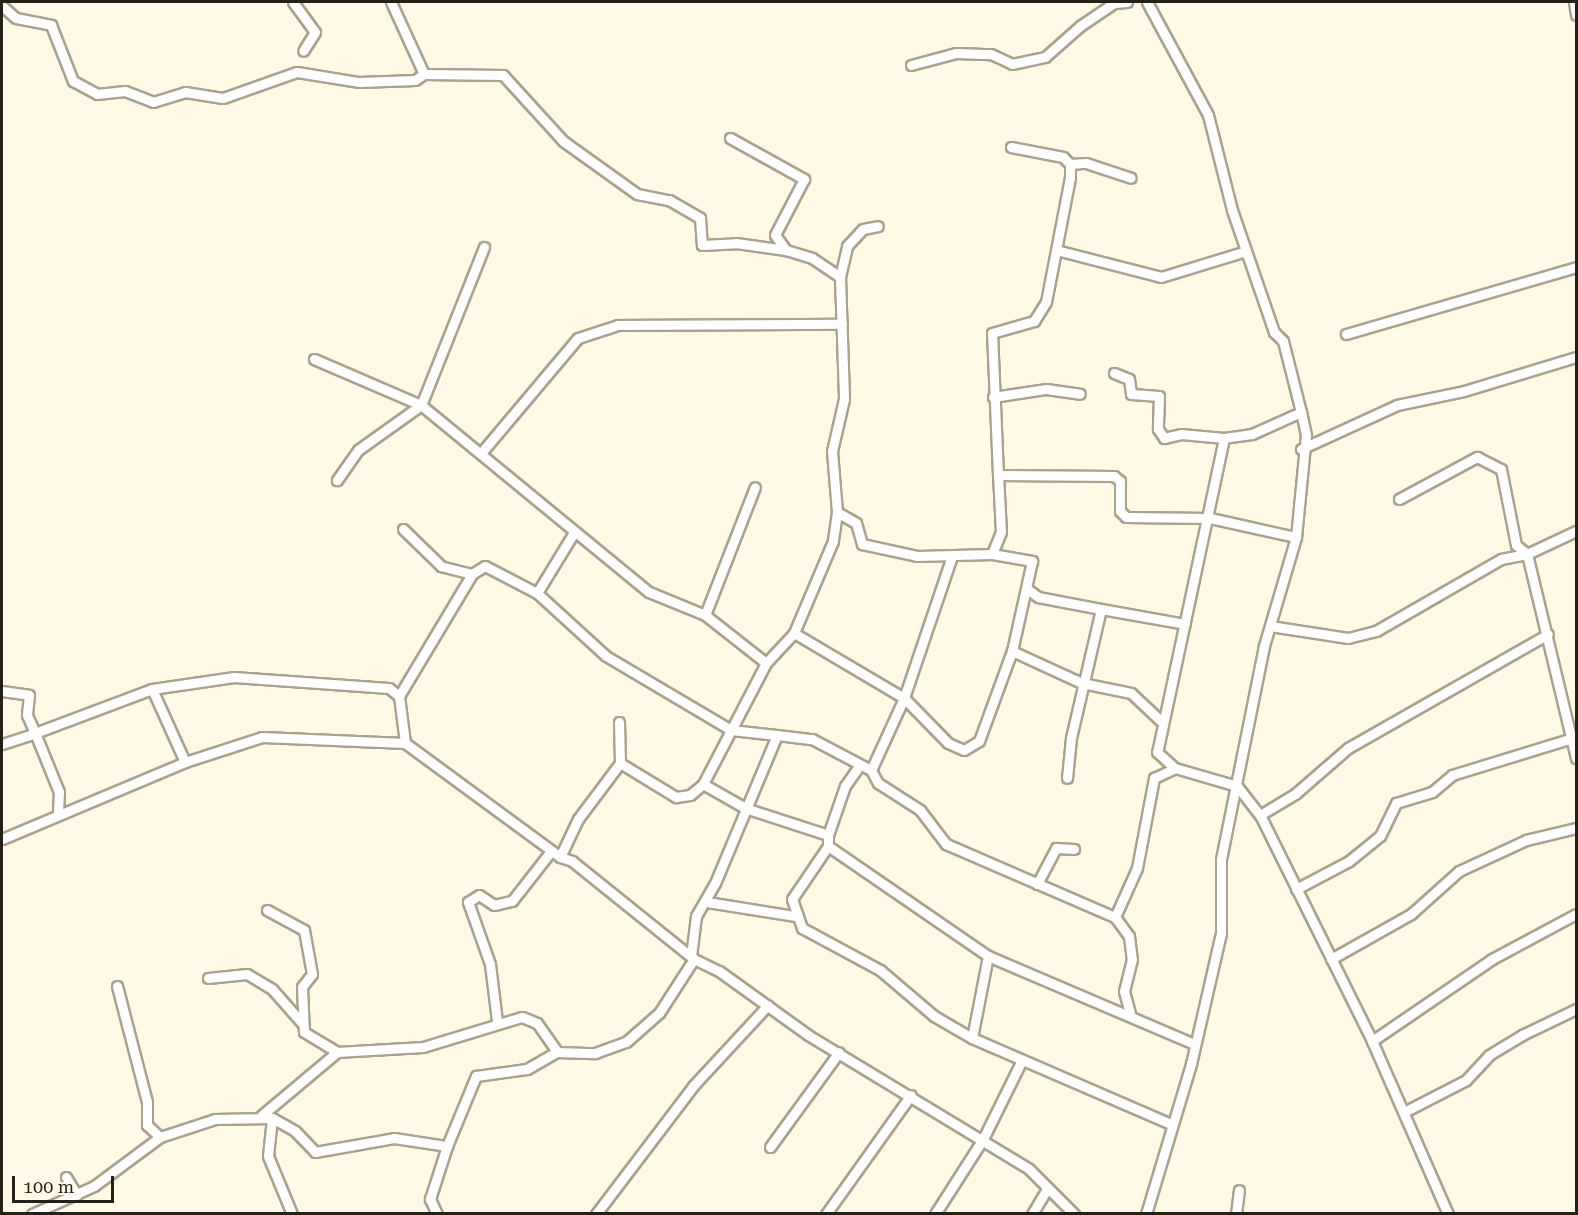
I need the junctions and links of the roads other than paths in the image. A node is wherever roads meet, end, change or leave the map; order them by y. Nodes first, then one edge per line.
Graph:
1 (293, 2) edge
2 (391, 2) edge
3 (1127, 2) edge
4 (1574, 2) edge
5 (1154, 3) edge
6 (2, 6) edge
7 (1576, 15) edge
8 (303, 51) dead end
9 (911, 65) dead end
10 (424, 74) junction
11 (730, 138) dead end
12 (1011, 147) dead end
13 (1071, 164) junction
14 (1131, 178) dead end
15 (878, 226) dead end
16 (484, 247) dead end
17 (786, 250) junction
18 (1060, 251) junction
19 (1246, 251) junction
20 (1576, 267) edge
21 (840, 277) junction
22 (842, 324) junction
23 (1346, 334) dead end
24 (1576, 357) edge
25 (314, 359) dead end
26 (1114, 373) dead end
27 (1080, 394) dead end
28 (993, 396) junction
29 (421, 405) junction
30 (1302, 412) junction
31 (1224, 438) junction
32 (1301, 449) junction
33 (481, 453) junction
34 (998, 476) junction
35 (336, 480) dead end
36 (755, 487) dead end
37 (1399, 500) dead end
38 (837, 512) junction
39 (1210, 518) junction
40 (403, 529) dead end
41 (1576, 531) edge
42 (573, 534) junction
43 (1296, 537) junction
44 (992, 554) junction
45 (1527, 554) junction
46 (952, 556) junction
47 (472, 574) junction
48 (1027, 590) junction
49 (537, 593) junction
50 (1101, 609) junction
51 (705, 615) junction
52 (1185, 624) junction
53 (1270, 626) junction
54 (795, 633) junction
55 (1548, 634) junction
56 (1012, 651) junction
57 (766, 663) junction
58 (1082, 682) junction
59 (152, 689) junction
60 (2, 691) edge
61 (399, 696) junction
62 (904, 698) junction
63 (739, 716) junction
64 (619, 722) dead end
65 (1163, 723) junction
66 (758, 729) junction
67 (731, 730) junction
68 (35, 733) junction
69 (777, 735) junction
70 (1572, 738) junction
71 (405, 742) junction
72 (2, 744) edge
73 (1576, 758) edge
74 (184, 762) junction
75 (620, 763) junction
76 (859, 766) junction
77 (1175, 768) junction
78 (871, 770) junction
79 (1067, 778) dead end
80 (703, 784) junction
81 (1237, 786) junction
82 (745, 808) junction
83 (58, 813) junction
84 (1260, 815) junction
85 (1576, 828) edge
86 (828, 835) junction
87 (2, 839) edge
88 (828, 846) junction
89 (1074, 849) dead end
90 (550, 851) junction
91 (560, 857) junction
92 (1037, 884) junction
93 (1296, 889) junction
94 (707, 902) junction
95 (267, 910) dead end
96 (1576, 914) edge
97 (794, 916) junction
98 (1115, 917) junction
99 (988, 956) junction
100 (692, 958) junction
101 (1331, 959) junction
102 (208, 978) dead end
103 (117, 986) dead end
104 (768, 1005) junction
105 (1576, 1009) edge
106 (1130, 1014) junction
107 (497, 1021) junction
108 (302, 1023) junction
109 (972, 1038) junction
110 (1372, 1041) junction
111 (1192, 1043) junction
112 (337, 1052) junction
113 (557, 1052) junction
114 (839, 1052) junction
115 (1022, 1060) junction
116 (911, 1095) junction
117 (1404, 1112) junction
118 (262, 1115) junction
119 (272, 1118) junction
120 (1171, 1124) junction
121 (160, 1137) junction
122 (982, 1139) junction
123 (447, 1146) junction
124 (770, 1147) dead end
125 (66, 1177) dead end
126 (1047, 1189) junction
127 (1239, 1190) dead end
128 (77, 1195) junction
129 (32, 1214) edge
130 (292, 1214) edge
131 (437, 1214) edge
132 (596, 1214) edge
133 (826, 1214) edge
134 (934, 1214) edge
135 (1032, 1214) edge
136 (1074, 1214) edge
137 (1146, 1214) edge
138 (1236, 1214) edge
139 (1448, 1214) edge

1 - 8 street
2 - 10 street
3 - 9 street
4 - 7 street
5 - 19 street
6 - 10 street
10 - 17 street
11 - 17 street
12 - 13 street
13 - 14 street
13 - 18 street
15 - 21 street
16 - 29 street
17 - 21 street
18 - 19 street
18 - 28 street
19 - 30 street
20 - 23 street
21 - 22 street
22 - 33 street
22 - 38 street
24 - 32 street
25 - 29 street
26 - 31 street
27 - 28 street
28 - 34 street
29 - 33 street
29 - 35 street
30 - 31 street
30 - 32 street
31 - 39 street
32 - 43 street
33 - 42 street
34 - 39 street
34 - 44 street
36 - 51 street
37 - 45 street
38 - 46 street
38 - 54 street
39 - 43 street
39 - 52 street
40 - 47 street
41 - 45 street
42 - 49 street
42 - 51 street
43 - 53 street
44 - 46 street
44 - 48 street
45 - 53 street
45 - 55 street
46 - 62 street
47 - 49 street
47 - 61 street
48 - 50 street
48 - 56 street
49 - 67 street
50 - 52 street
50 - 58 street
51 - 57 street
52 - 65 street
53 - 81 street
54 - 57 street
54 - 62 street
55 - 70 street
55 - 84 street
56 - 58 street
56 - 62 street
57 - 63 street
58 - 65 street
58 - 79 street
59 - 61 street
59 - 68 street
59 - 74 street
60 - 68 street
61 - 71 street
62 - 78 street
63 - 66 street
63 - 67 street
64 - 75 street
65 - 77 street
66 - 67 street
66 - 69 street
67 - 80 street
68 - 72 street
68 - 83 street
69 - 76 street
69 - 82 street
70 - 73 street
70 - 93 street
71 - 74 street
71 - 90 street
74 - 83 street
75 - 80 street
75 - 91 street
76 - 78 street
76 - 86 street
77 - 81 street
77 - 98 street
78 - 92 street
80 - 82 street
81 - 84 street
81 - 111 street
82 - 86 street
82 - 94 street
83 - 87 street
84 - 93 street
85 - 101 street
86 - 88 street
88 - 97 street
88 - 99 street
89 - 92 street
90 - 91 street
90 - 107 street
91 - 100 street
92 - 98 street
93 - 101 street
94 - 97 street
94 - 100 street
95 - 108 street
96 - 110 street
97 - 109 street
98 - 106 street
99 - 106 street
99 - 109 street
100 - 104 street
100 - 113 street
101 - 110 street
102 - 108 street
103 - 121 street
104 - 114 street
104 - 132 street
105 - 117 street
106 - 111 street
107 - 112 street
107 - 113 street
108 - 112 street
109 - 115 street
110 - 117 street
111 - 120 street
112 - 118 street
113 - 123 street
114 - 116 street
114 - 124 street
115 - 120 street
115 - 122 street
116 - 122 street
116 - 133 street
117 - 139 street
118 - 119 street
118 - 121 street
119 - 123 street
119 - 130 street
120 - 137 street
121 - 128 street
122 - 126 street
122 - 134 street
123 - 131 street
125 - 128 street
126 - 135 street
126 - 136 street
127 - 138 street
128 - 129 street

